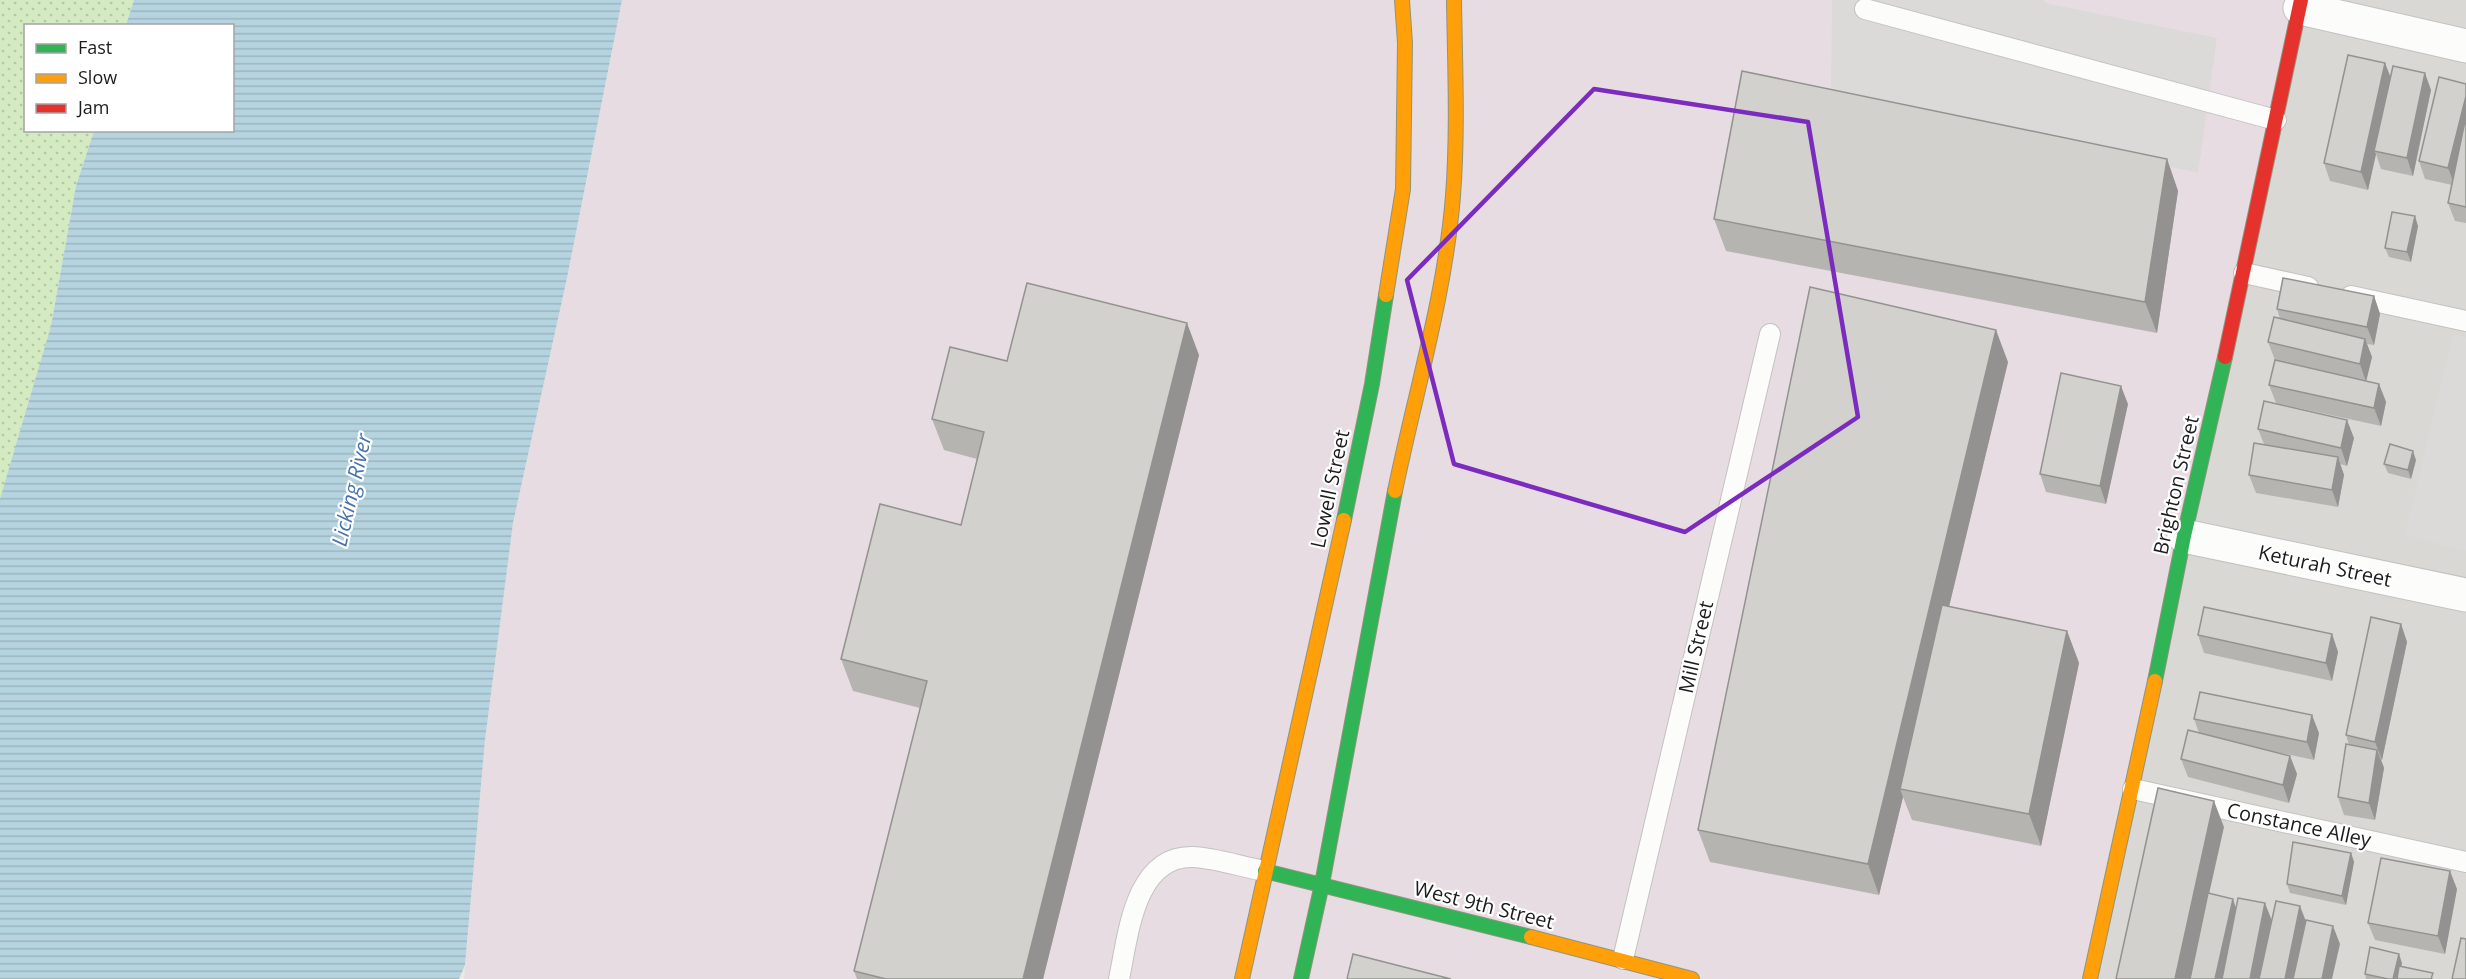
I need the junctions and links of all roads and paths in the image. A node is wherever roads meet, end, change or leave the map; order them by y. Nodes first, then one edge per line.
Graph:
1 (1402, 0) edge
2 (1454, 0) edge
3 (2301, 4) edge
4 (1865, 9) dead end
5 (2466, 46) edge
6 (2276, 120) junction
7 (2244, 273) junction
8 (2466, 321) edge
9 (1770, 334) dead end
10 (2184, 536) junction
11 (2466, 595) edge
12 (2133, 789) junction
13 (2466, 862) edge
14 (1265, 871) junction
15 (1322, 884) junction
16 (1623, 959) junction
17 (1119, 979) edge
18 (1242, 979) edge
19 (1301, 979) edge
20 (1692, 979) edge
21 (2090, 979) edge

1 - 14 main road, Lowell Street
2 - 15 main road
3 - 5 street
3 - 6 main road, Brighton Street
4 - 6 lane
6 - 7 main road, Brighton Street
7 - 8 lane
7 - 10 main road, Brighton Street
9 - 16 lane, Mill Street
10 - 11 street, Keturah Street
10 - 12 main road, Brighton Street
12 - 13 lane, Constance Alley
12 - 21 main road, Brighton Street
14 - 15 main road, West 9th Street
14 - 17 lane
14 - 18 main road, Lowell Street
15 - 16 main road, West 9th Street
15 - 19 main road
16 - 20 main road, West 9th Street

